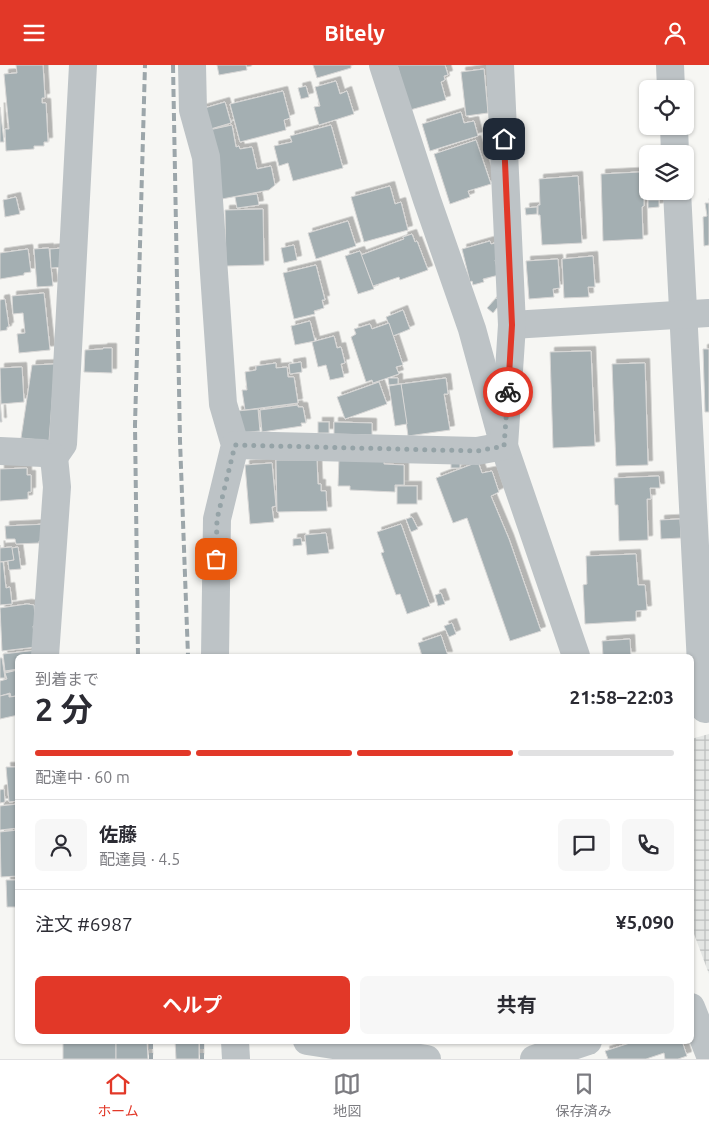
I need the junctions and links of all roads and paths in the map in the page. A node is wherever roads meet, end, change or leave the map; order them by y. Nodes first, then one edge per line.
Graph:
1 (83, 65) edge
2 (192, 65) edge
3 (383, 65) edge
4 (500, 65) edge
5 (670, 65) edge
6 (671, 80) edge
7 (678, 200) edge
8 (696, 314) edge
9 (512, 325) junction
10 (235, 445) junction
11 (504, 446) junction
12 (0, 451) edge
13 (54, 457) junction
14 (46, 654) edge
15 (215, 654) edge
16 (575, 654) edge
17 (702, 710) edge
18 (694, 1015) edge
19 (235, 1044) edge
20 (327, 1044) edge
21 (579, 1044) edge
22 (709, 1053) edge
23 (236, 1059) edge
24 (427, 1059) edge
25 (534, 1059) edge

1 - 13 street
2 - 10 street
3 - 11 street
4 - 9 street
5 - 6 street
7 - 8 street
8 - 9 street
8 - 17 street
9 - 11 street
10 - 11 street
10 - 15 street
11 - 16 street
12 - 13 street
13 - 14 street
18 - 22 street
19 - 23 street
20 - 24 street
21 - 25 street

